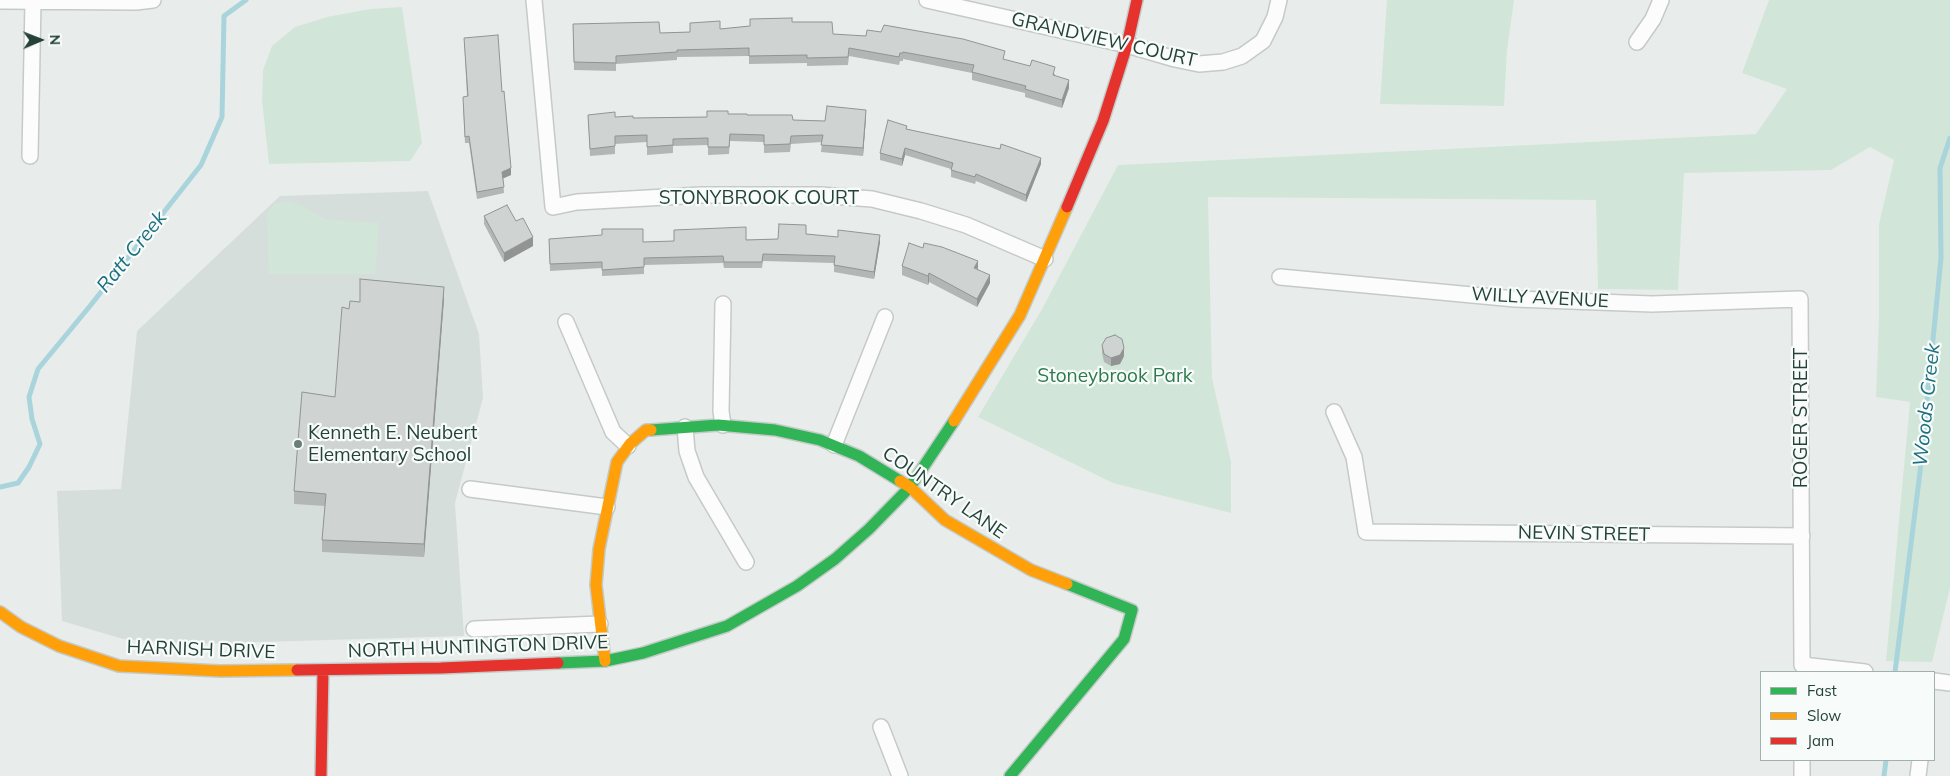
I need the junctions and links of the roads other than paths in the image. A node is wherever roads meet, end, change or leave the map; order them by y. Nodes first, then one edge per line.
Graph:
1 (153, 0) edge
2 (534, 0) edge
3 (927, 0) edge
4 (1137, 0) edge
5 (1279, 0) edge
6 (1661, 0) edge
7 (0, 1) edge
8 (33, 1) junction
9 (1637, 42) dead end
10 (1127, 45) junction
11 (30, 156) dead end
12 (1045, 259) junction
13 (1280, 277) dead end
14 (1800, 300) joint
15 (723, 304) dead end
16 (885, 317) dead end
17 (566, 322) dead end
18 (1334, 412) dead end
19 (723, 425) junction
20 (685, 426) junction
21 (834, 445) junction
22 (628, 446) junction
23 (910, 487) junction
24 (470, 489) dead end
25 (607, 507) junction
26 (1802, 536) junction
27 (746, 562) dead end
28 (0, 612) edge
29 (600, 624) junction
30 (474, 629) dead end
31 (605, 662) junction
32 (1802, 668) edge
33 (323, 670) junction
34 (1848, 671) edge
35 (1935, 681) edge
36 (1950, 684) edge
37 (881, 727) dead end
38 (1802, 761) edge
39 (1920, 761) edge
40 (321, 776) edge
41 (900, 776) edge
42 (1010, 776) edge
43 (1802, 776) edge
44 (1918, 776) edge

1 - 8 street
2 - 12 street, STONYBROOK COURT
3 - 10 street, GRANDVIEW COURT
4 - 10 street, NORTH HUNTINGTON DRIVE
5 - 10 street, GRANDVIEW COURT
6 - 9 street
7 - 8 street
8 - 11 street
10 - 12 street, NORTH HUNTINGTON DRIVE
12 - 23 street, NORTH HUNTINGTON DRIVE
13 - 14 street, WILLY AVENUE
14 - 26 street, ROGER STREET
15 - 19 street
16 - 21 street
17 - 22 street
18 - 26 street, NEVIN STREET
19 - 20 street, COUNTRY LANE
19 - 21 street, COUNTRY LANE
20 - 22 street, COUNTRY LANE
20 - 27 street
21 - 23 street, COUNTRY LANE
22 - 25 street, COUNTRY LANE
23 - 31 street, NORTH HUNTINGTON DRIVE
23 - 42 street, COUNTRY LANE
24 - 25 street
25 - 29 street, COUNTRY LANE
26 - 32 street, ROGER STREET
28 - 33 street, HARNISH DRIVE
29 - 30 street
29 - 31 street, COUNTRY LANE
31 - 33 street, NORTH HUNTINGTON DRIVE
32 - 34 street
33 - 40 street
35 - 36 street
37 - 41 street
38 - 43 street
39 - 44 street

